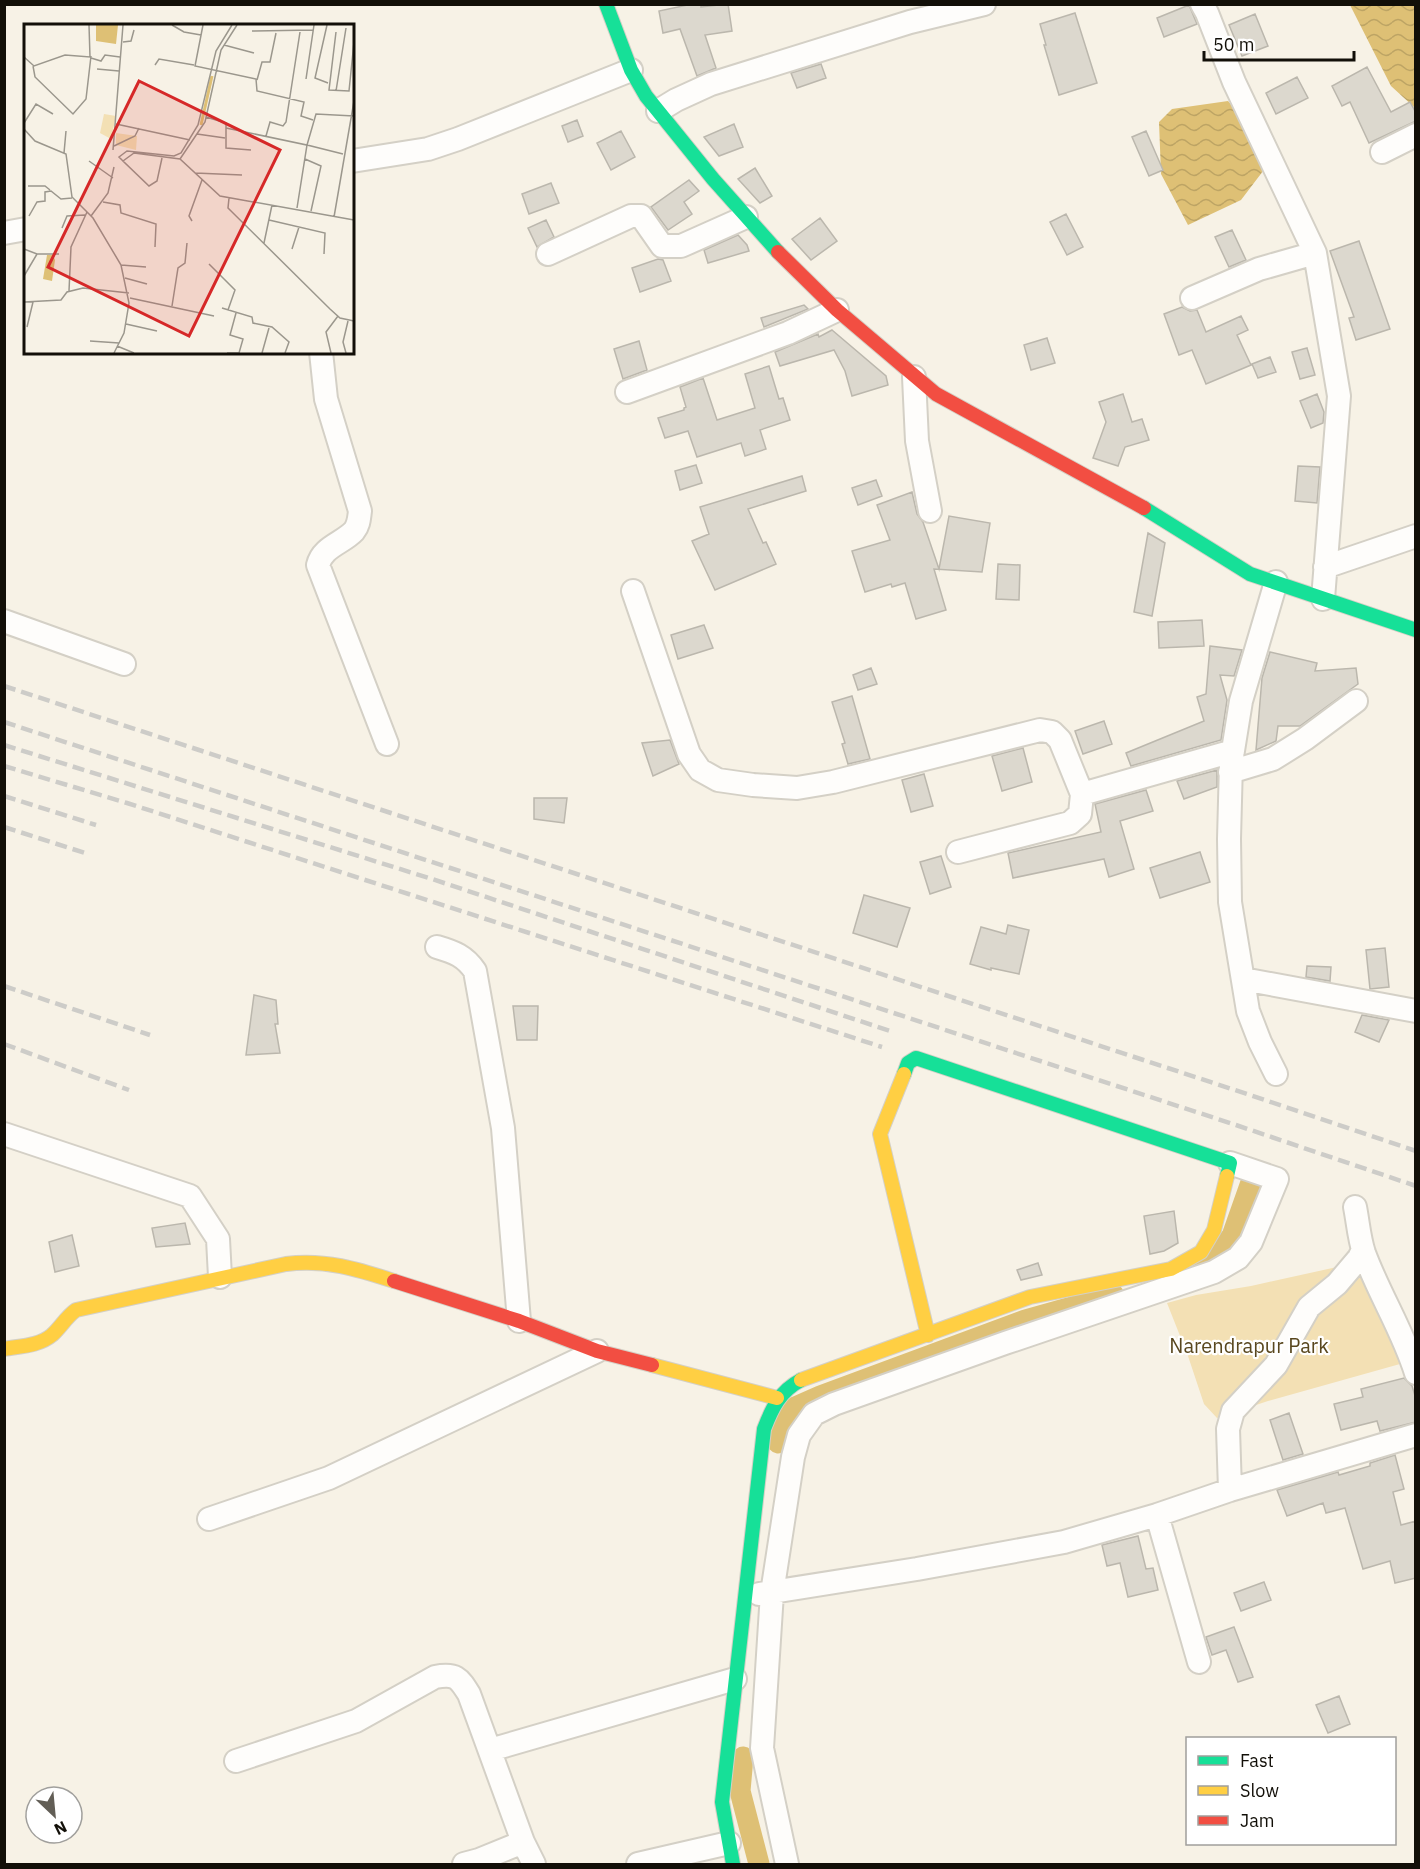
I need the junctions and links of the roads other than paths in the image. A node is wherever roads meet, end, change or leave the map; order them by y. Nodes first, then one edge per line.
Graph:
1 (606, 4) edge
2 (984, 4) edge
3 (1202, 4) edge
4 (631, 70) junction
5 (658, 111) junction
6 (1416, 135) edge
7 (1382, 152) dead end
8 (354, 161) edge
9 (746, 217) junction
10 (24, 229) edge
11 (4, 234) edge
12 (1315, 253) junction
13 (548, 254) dead end
14 (1192, 298) dead end
15 (837, 310) junction
16 (321, 354) edge
17 (914, 377) junction
18 (627, 392) dead end
19 (930, 511) dead end
20 (1416, 536) edge
21 (1325, 567) junction
22 (1276, 582) junction
23 (633, 591) dead end
24 (1323, 599) junction
25 (4, 621) edge
26 (1416, 630) edge
27 (124, 664) dead end
28 (1356, 701) dead end
29 (387, 744) dead end
30 (1232, 761) junction
31 (1082, 794) junction
32 (958, 852) dead end
33 (437, 947) dead end
34 (1243, 979) junction
35 (1416, 1011) edge
36 (1276, 1074) dead end
37 (4, 1134) edge
38 (1230, 1163) junction
39 (1355, 1207) dead end
40 (1363, 1250) junction
41 (220, 1277) junction
42 (519, 1321) junction
43 (928, 1335) junction
44 (4, 1349) edge
45 (597, 1351) junction
46 (1416, 1373) edge
47 (777, 1398) junction
48 (1416, 1435) edge
49 (1230, 1490) junction
50 (1157, 1515) junction
51 (209, 1519) dead end
52 (772, 1593) junction
53 (745, 1594) junction
54 (1199, 1662) dead end
55 (735, 1679) junction
56 (490, 1750) junction
57 (236, 1761) dead end
58 (523, 1842) junction
59 (731, 1854) edge
60 (464, 1864) edge
61 (534, 1864) edge
62 (639, 1864) edge
63 (787, 1864) edge

1 - 4 street
2 - 5 street
3 - 12 street
4 - 5 street
4 - 8 street
5 - 9 street
6 - 7 street
9 - 13 street
9 - 15 street
10 - 11 street
12 - 14 street
12 - 21 street
15 - 17 street
15 - 18 street
16 - 29 street
17 - 19 street
17 - 22 street
20 - 21 street
21 - 24 street
22 - 24 street
22 - 30 street
23 - 31 street
24 - 26 street
25 - 27 street
28 - 30 street
30 - 31 street
30 - 34 street
31 - 32 street
33 - 42 street
34 - 35 street
34 - 36 street
37 - 41 street
38 - 43 street
38 - 43 street
38 - 52 street
39 - 40 street
40 - 46 street
40 - 49 street
41 - 42 street
41 - 44 street
42 - 45 street
43 - 47 street
45 - 47 street
45 - 51 street
47 - 53 street
48 - 49 street
49 - 50 street
50 - 52 street
50 - 54 street
52 - 53 street
52 - 63 street
53 - 55 street
55 - 56 street
55 - 59 street
56 - 57 street
56 - 58 street
58 - 60 street
58 - 61 street
59 - 62 street

